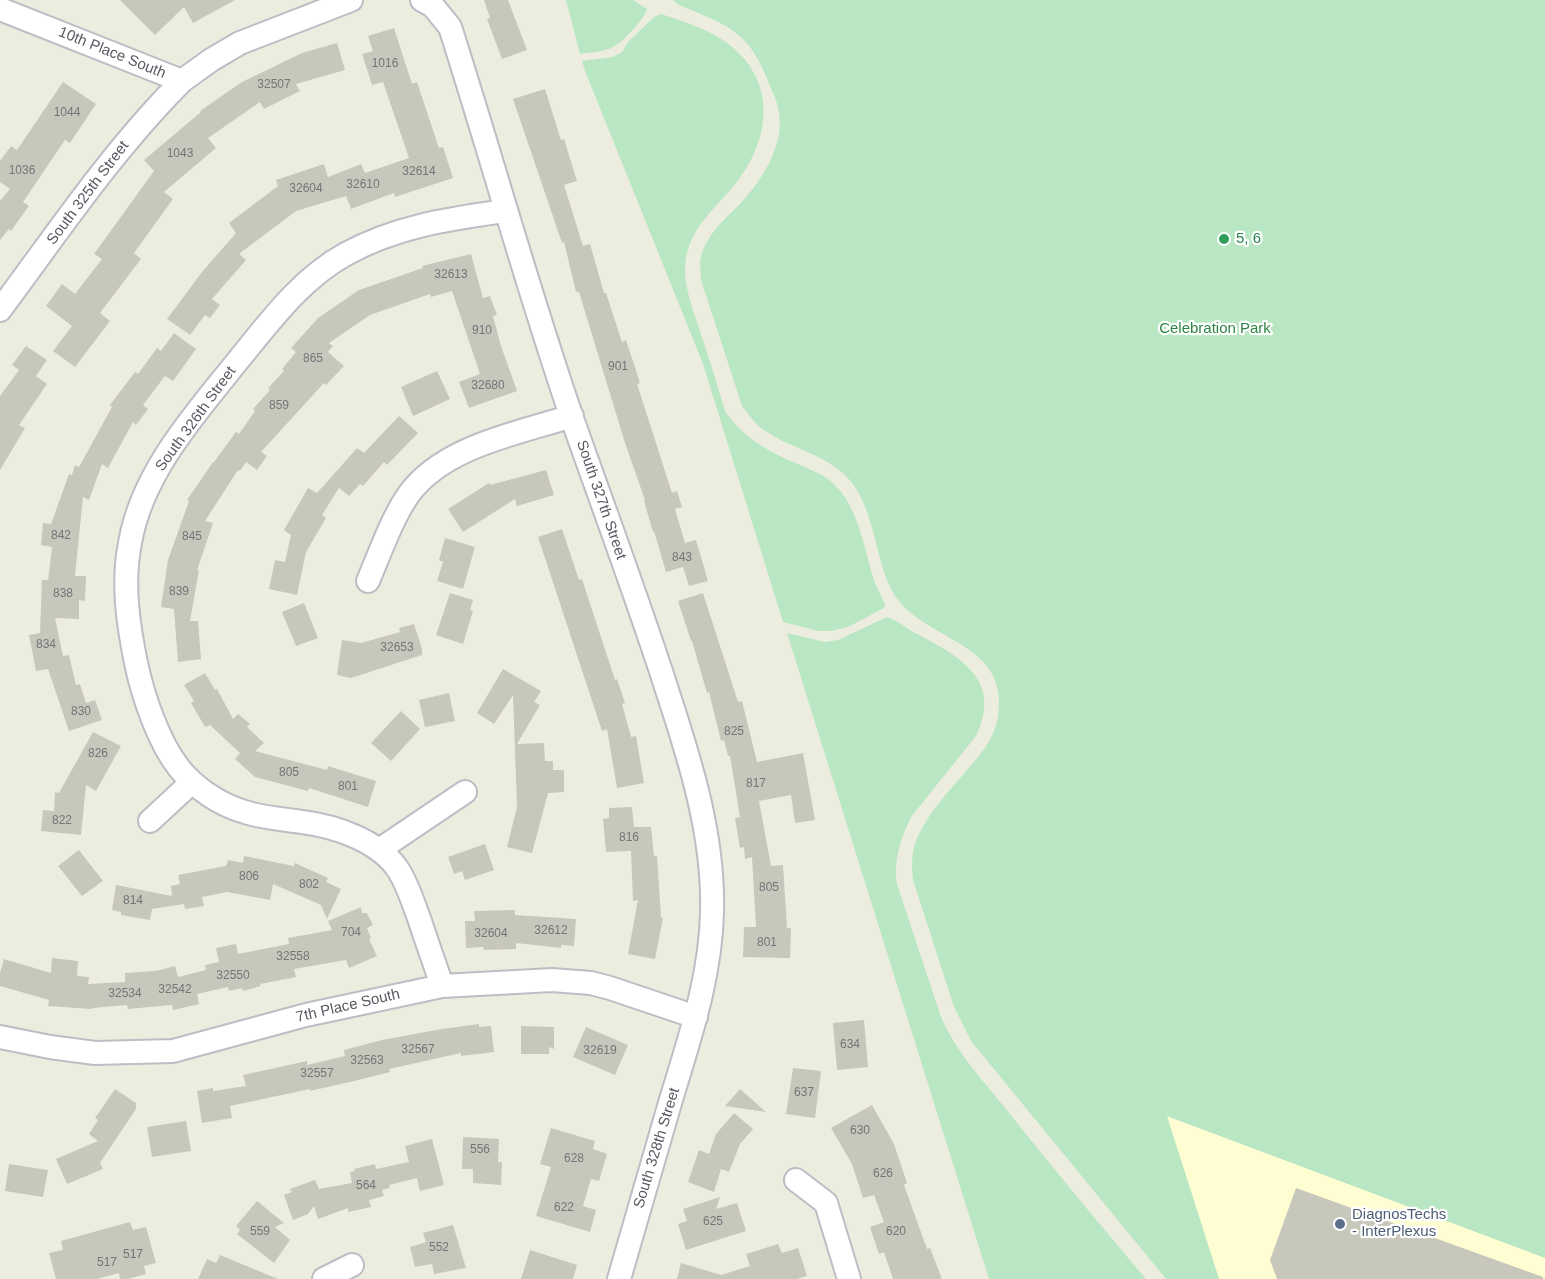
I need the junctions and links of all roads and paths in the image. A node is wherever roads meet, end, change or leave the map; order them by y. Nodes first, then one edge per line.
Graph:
1 (351, 0) edge
2 (422, 0) edge
3 (0, 9) edge
4 (182, 81) junction
5 (505, 211) junction
6 (0, 310) edge
7 (572, 416) junction
8 (368, 581) dead end
9 (192, 782) junction
10 (465, 792) dead end
11 (150, 821) dead end
12 (380, 850) junction
13 (442, 986) junction
14 (696, 1017) junction
15 (0, 1037) edge
16 (796, 1180) dead end
17 (352, 1265) dead end
18 (324, 1279) edge
19 (619, 1279) edge
20 (849, 1279) edge

1 - 4 street, 10th Place South
2 - 5 street, South 327th Street
3 - 4 street, 10th Place South
4 - 6 street, South 325th Street
5 - 7 street, South 327th Street
5 - 9 street, South 326th Street
7 - 8 street
7 - 14 street, South 327th Street
9 - 11 street
9 - 12 street, South 326th Street
10 - 12 street
12 - 13 street, South 326th Street
13 - 14 street, 7th Place South
13 - 15 street, 7th Place South
14 - 19 street, South 328th Street
16 - 20 street
17 - 18 street

